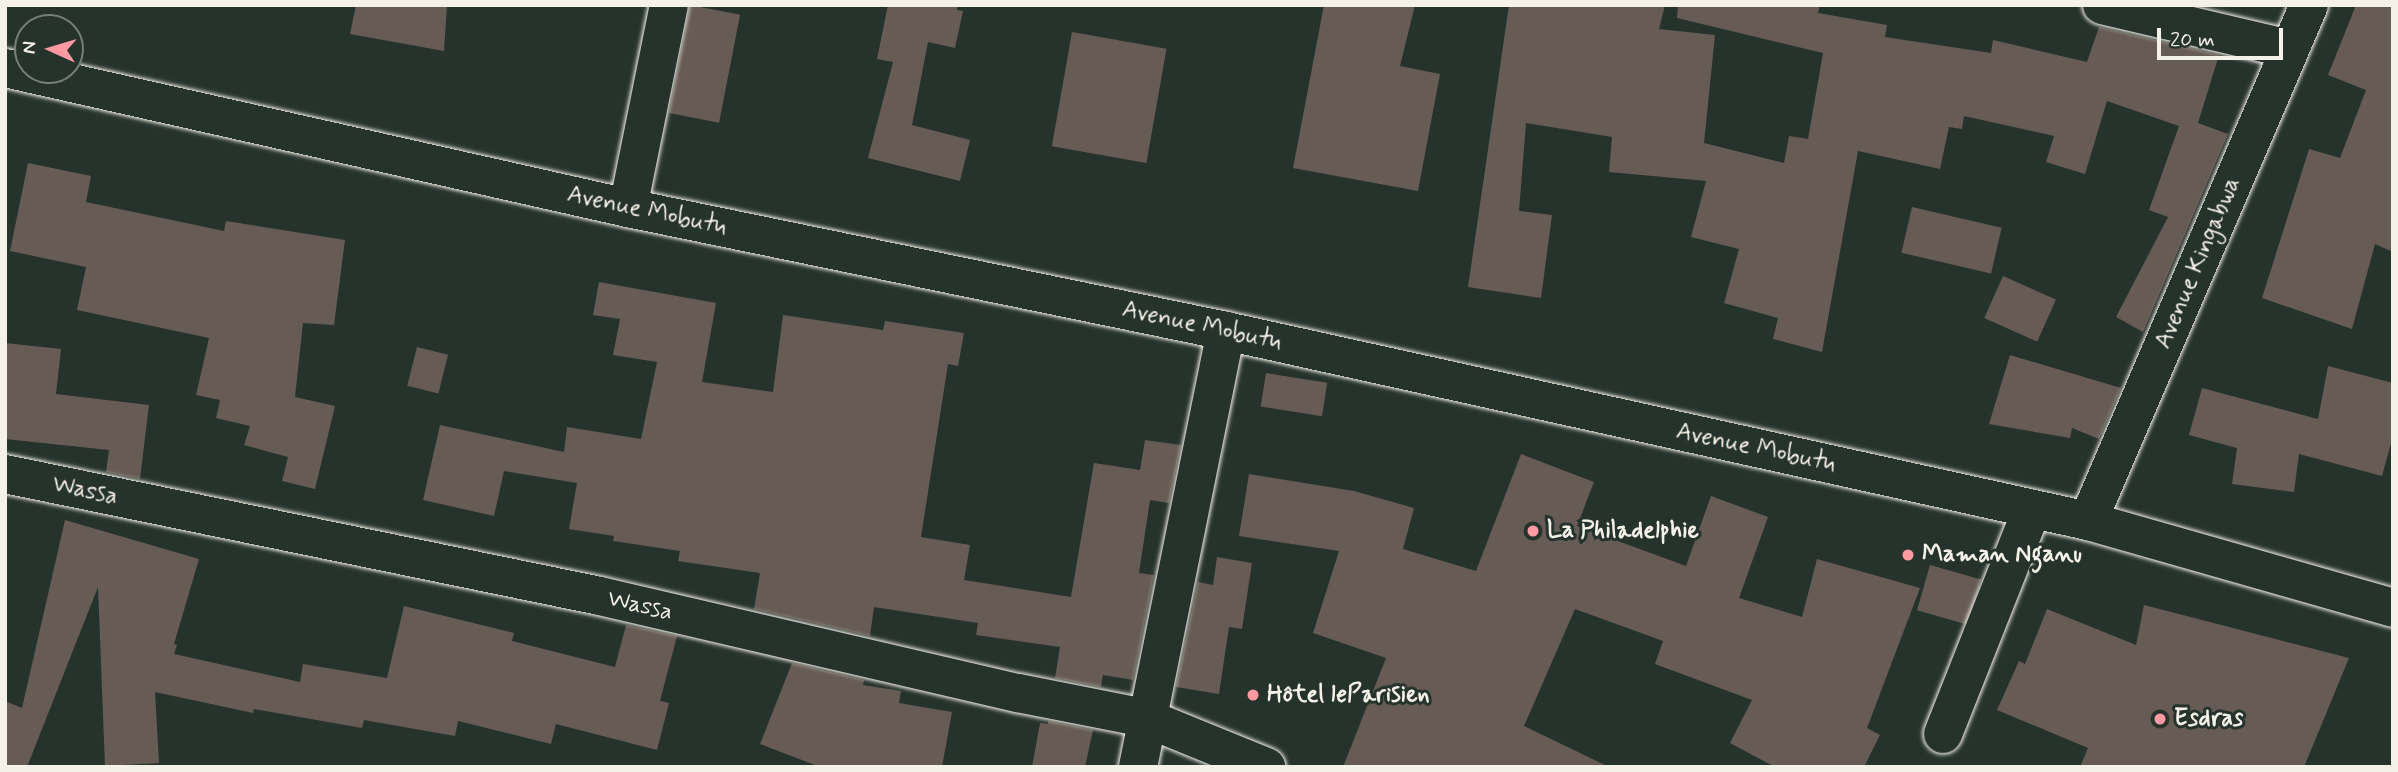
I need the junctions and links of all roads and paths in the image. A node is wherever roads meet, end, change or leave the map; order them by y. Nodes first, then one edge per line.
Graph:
1 (669, 5) edge
2 (2102, 5) edge
3 (2309, 5) edge
4 (2289, 49) junction
5 (5, 68) edge
6 (628, 208) junction
7 (1226, 331) junction
8 (5, 474) edge
9 (2032, 509) junction
10 (2088, 521) junction
11 (2393, 608) edge
12 (1146, 718) junction
13 (1943, 734) dead end
14 (1138, 767) edge
15 (1266, 767) edge

1 - 6 street
2 - 4 street
3 - 4 street, Avenue Kingabwa
4 - 10 street, Avenue Kingabwa
5 - 6 street, Avenue Mobutu
6 - 7 street, Avenue Mobutu
7 - 9 street, Avenue Mobutu
7 - 12 street
8 - 12 street, Wassa
9 - 10 street, Avenue Mobutu
9 - 13 street
10 - 11 street, Avenue Mobutu
12 - 14 street
12 - 15 street, Wassa

